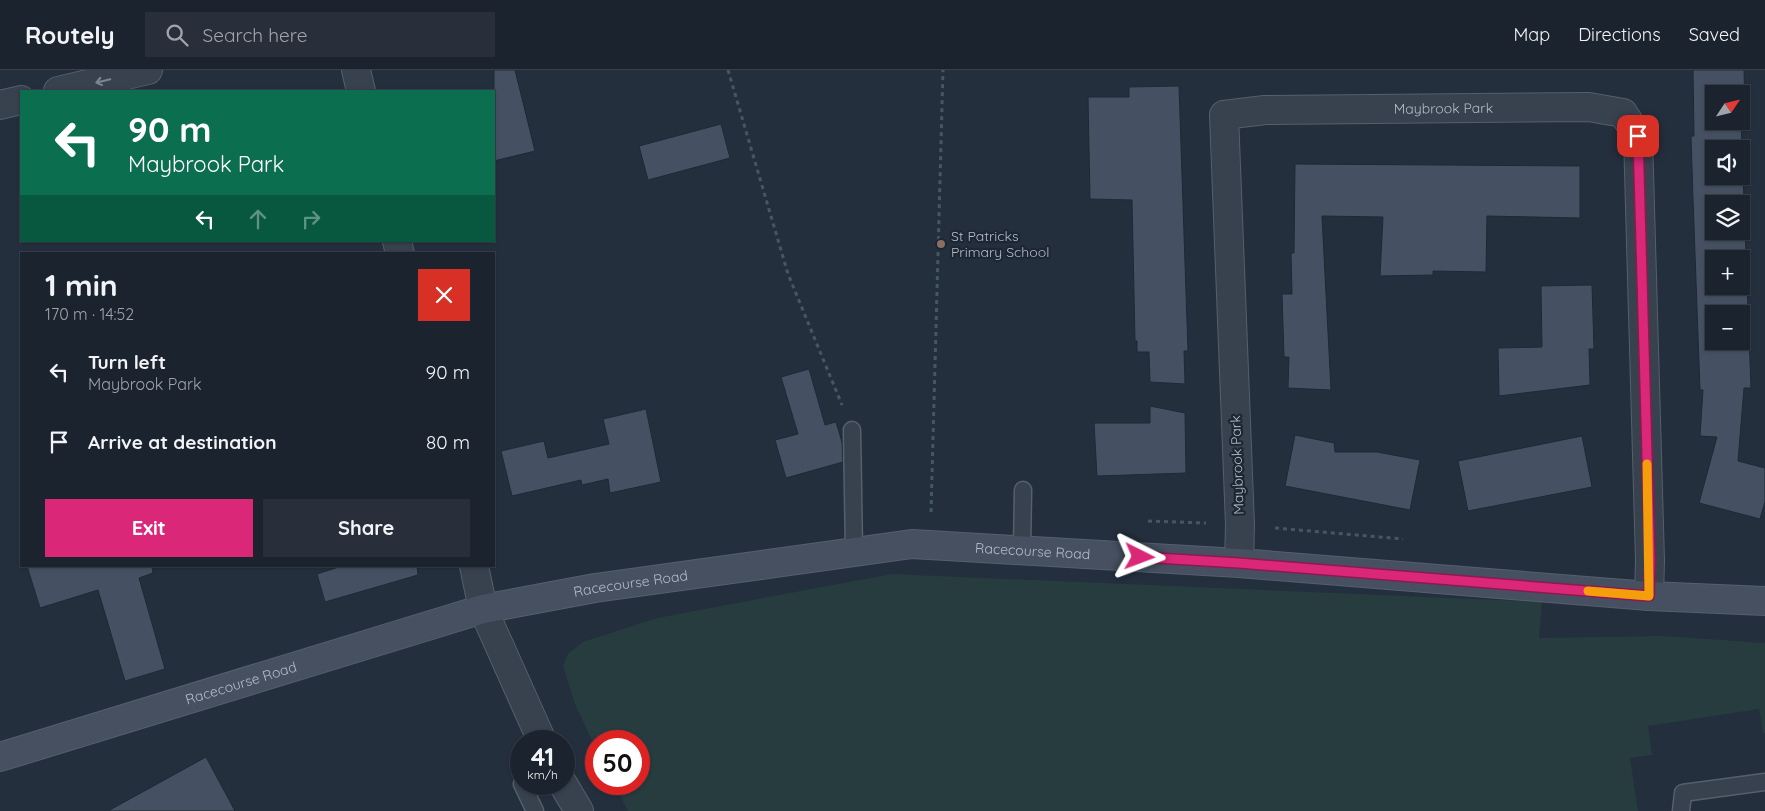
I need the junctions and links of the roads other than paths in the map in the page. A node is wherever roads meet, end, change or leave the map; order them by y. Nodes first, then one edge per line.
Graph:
1 (148, 70) edge
2 (356, 70) edge
3 (62, 90) edge
4 (361, 90) edge
5 (20, 100) edge
6 (0, 105) edge
7 (852, 430) road end
8 (1023, 490) dead end
9 (1022, 550) junction
10 (854, 552) junction
11 (1239, 563) junction
12 (474, 567) edge
13 (1649, 596) junction
14 (1765, 601) edge
15 (484, 608) junction
16 (537, 730) edge
17 (0, 757) edge
18 (1765, 782) edge
19 (527, 795) edge
20 (570, 795) edge
21 (534, 811) edge
22 (579, 811) edge
23 (1681, 811) edge

1 -> 3 street
2 - 4 street
5 - 6 street
7 - 10 lane
8 - 9 lane
9 - 10 main road, Racecourse Road
9 - 11 main road, Racecourse Road
10 - 15 main road, Racecourse Road
11 - 13 main road, Racecourse Road
11 - 13 street, Maybrook Park
12 - 15 street
13 - 14 main road, Racecourse Road
15 - 16 street
15 - 17 main road, Racecourse Road
18 - 23 lane
19 - 21 lane
20 - 22 street

